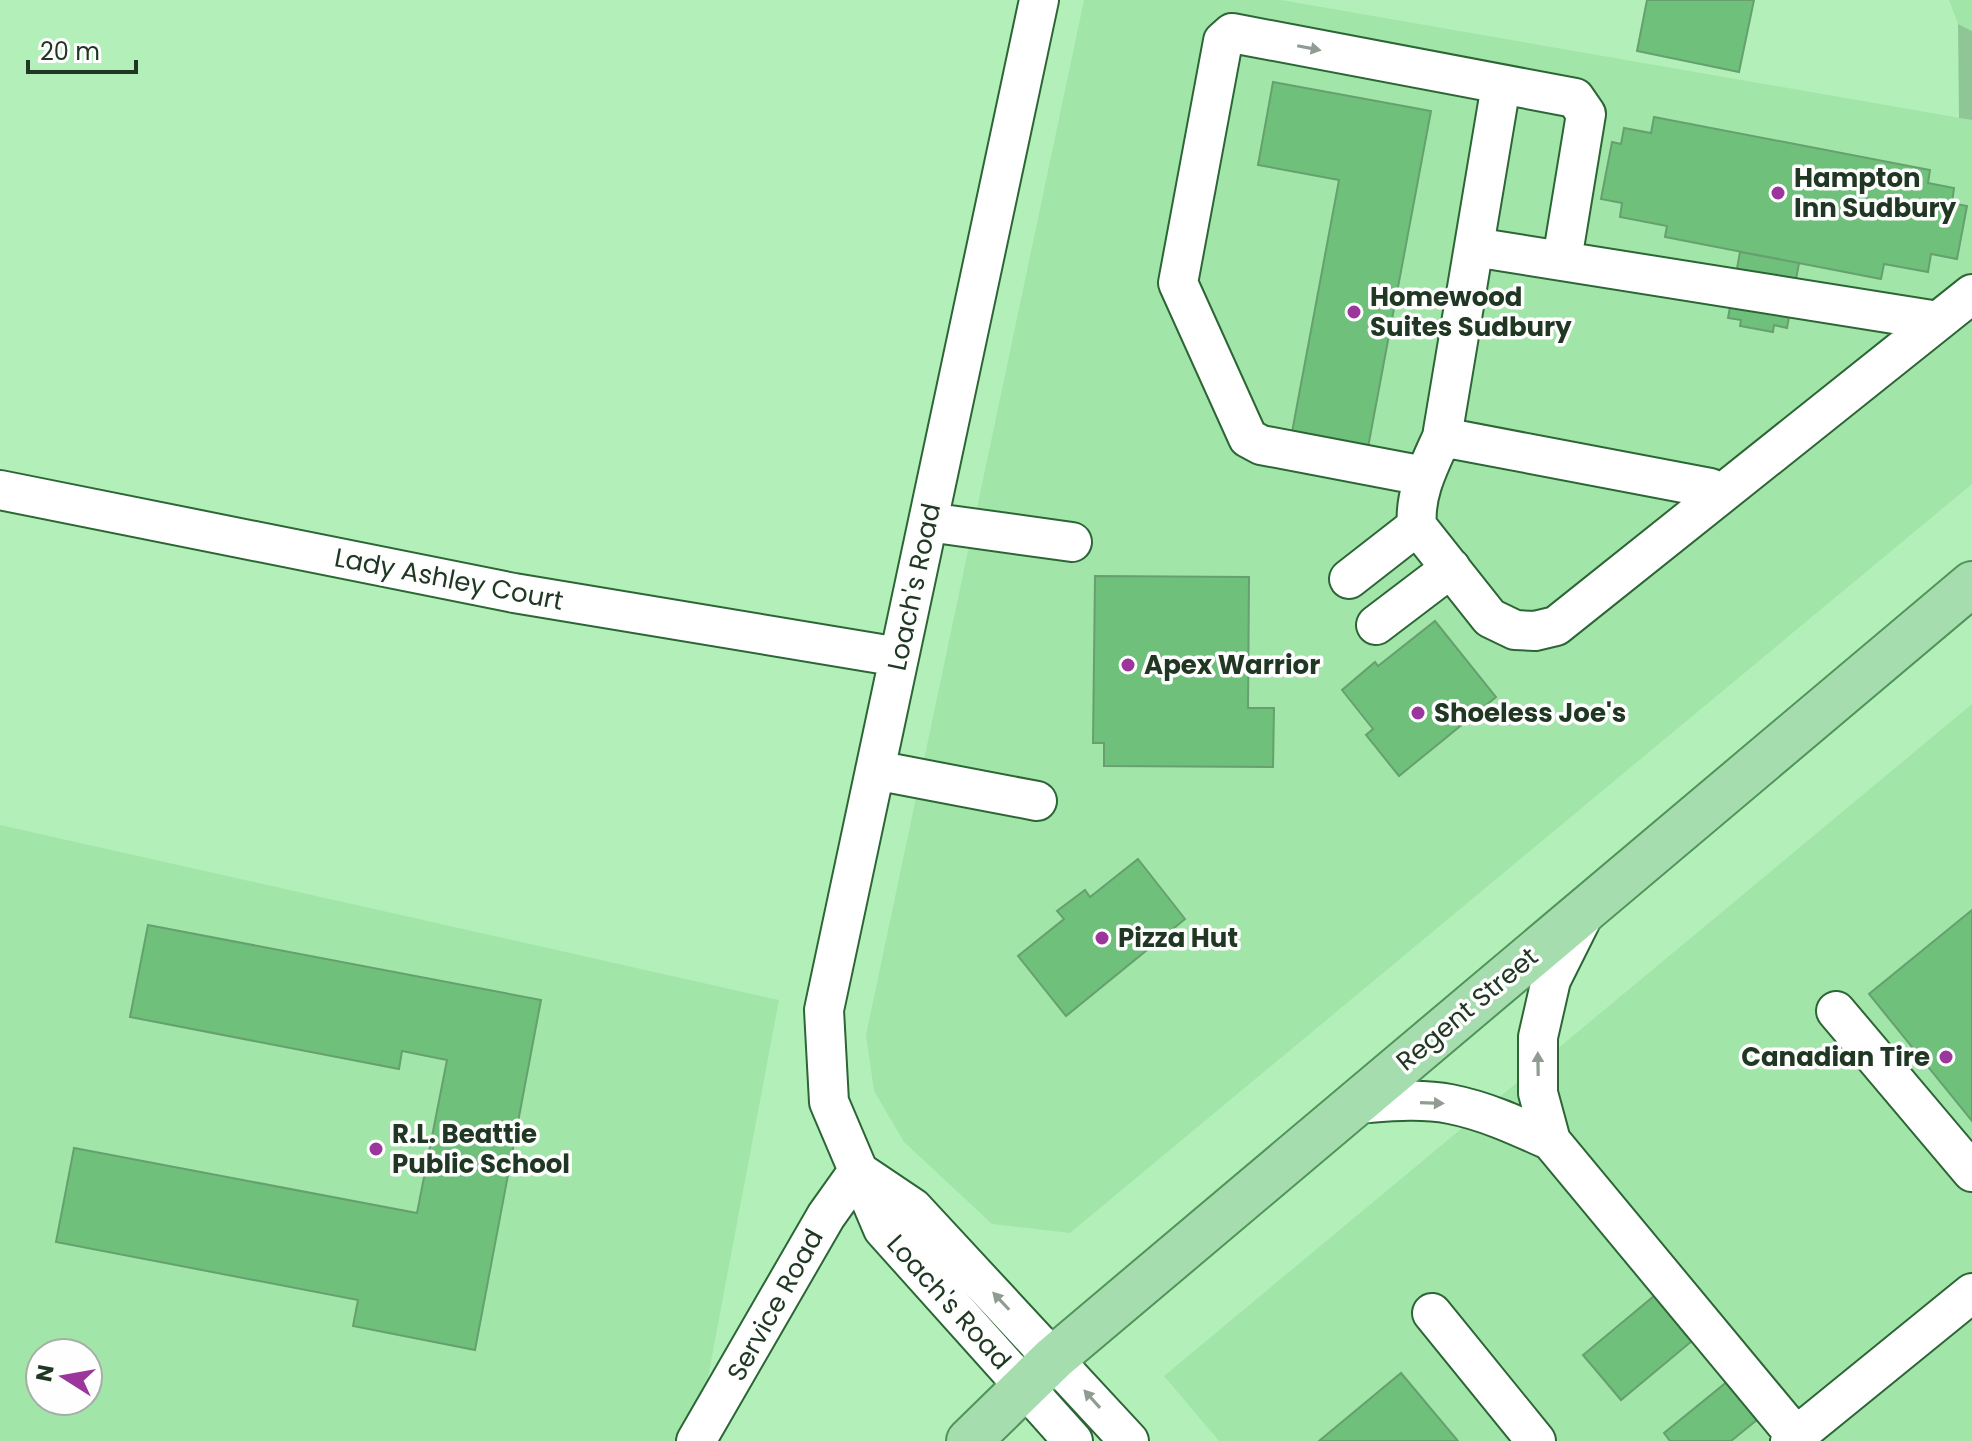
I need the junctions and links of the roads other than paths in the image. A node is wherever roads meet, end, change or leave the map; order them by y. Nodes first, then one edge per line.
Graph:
1 (1039, 0) edge
2 (1501, 85) junction
3 (1474, 247) junction
4 (1562, 260) junction
5 (1972, 294) edge
6 (1938, 321) junction
7 (1442, 437) junction
8 (1424, 476) junction
9 (0, 490) edge
10 (1716, 498) junction
11 (928, 522) junction
12 (1417, 526) junction
13 (1072, 542) dead end
14 (1451, 568) junction
15 (1349, 579) dead end
16 (1972, 584) edge
17 (1376, 625) dead end
18 (899, 657) junction
19 (875, 770) junction
20 (1037, 801) dead end
21 (1586, 909) junction
22 (1836, 1011) dead end
23 (1354, 1104) junction
24 (1551, 1141) junction
25 (858, 1171) junction
26 (1972, 1172) edge
27 (1972, 1293) edge
28 (1432, 1313) dead end
29 (1039, 1372) junction
30 (1795, 1439) edge
31 (696, 1441) edge
32 (969, 1441) edge
33 (1073, 1441) edge
34 (1129, 1441) edge
35 (1536, 1441) edge

1 - 11 street, Loach's Road
2 - 3 street
2 - 4 street
8 -> 2 street
3 - 4 street
3 - 7 street
4 - 6 street
5 - 6 street
6 - 10 street
7 - 8 street
7 - 10 street
8 - 12 street
9 - 18 street, Lady Ashley Court
10 - 14 street
11 - 13 street
11 - 18 street, Loach's Road
12 - 14 street
12 - 15 street
14 - 17 street
16 - 21 main road, Regent Street
18 - 19 street, Loach's Road
19 - 20 street
19 - 25 street, Loach's Road
21 - 23 main road, Regent Street
24 -> 21 street
22 - 26 street
23 -> 24 street
23 - 29 main road, Regent Street
24 - 30 street
25 - 29 street, Loach's Road
25 - 31 street, Service Road
27 - 30 street
28 - 35 street
29 - 32 main road, Regent Street
29 - 33 street
34 -> 29 street

